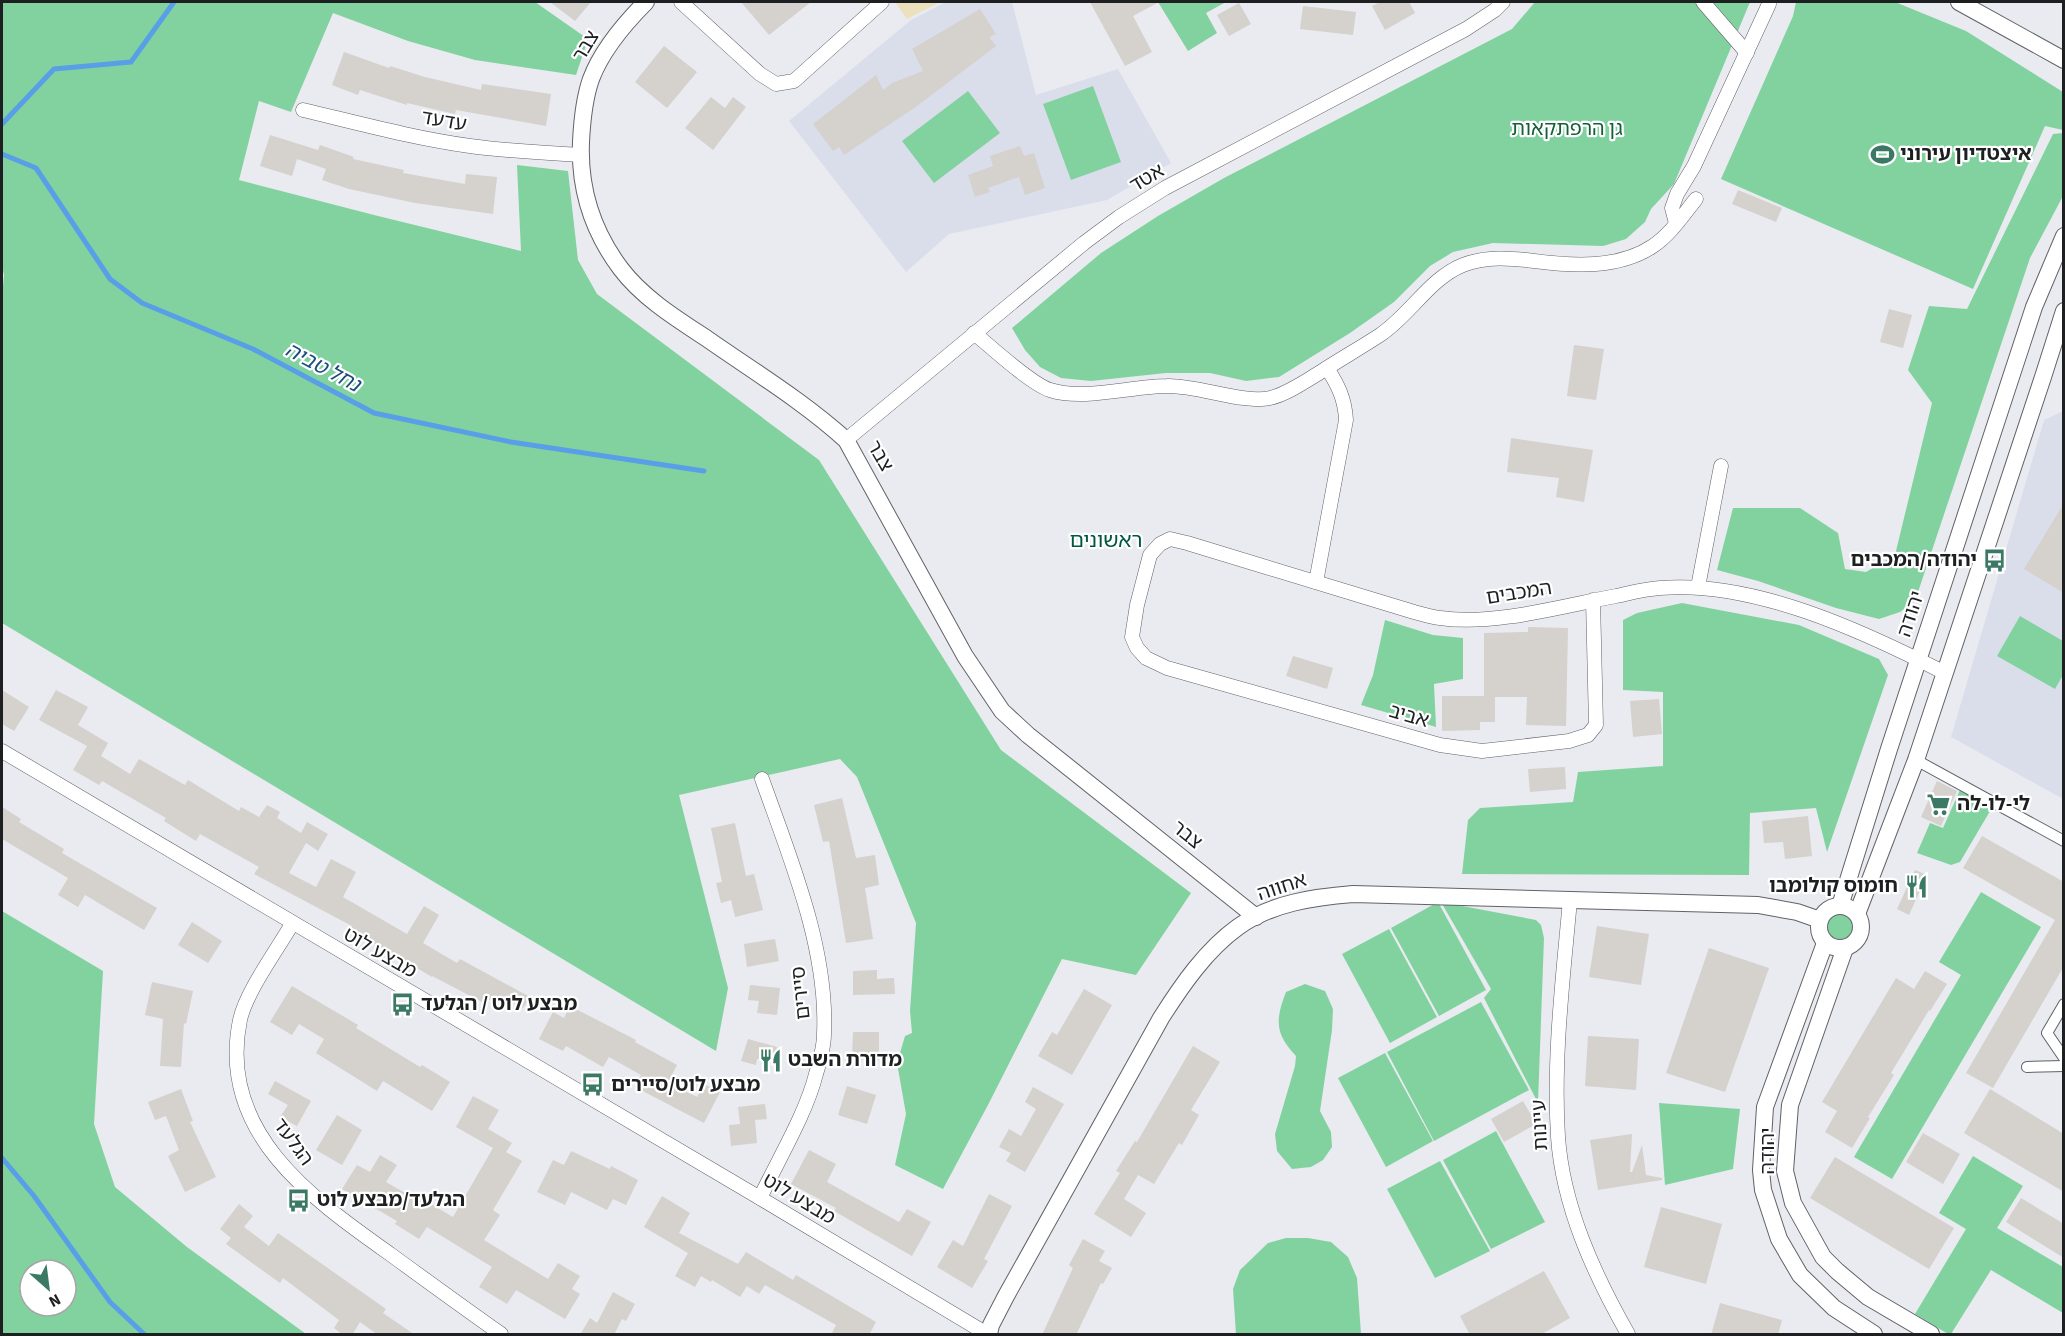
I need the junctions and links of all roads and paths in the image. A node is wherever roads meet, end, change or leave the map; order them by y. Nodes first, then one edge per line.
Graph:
1 (646, 2) edge
2 (681, 2) edge
3 (882, 2) edge
4 (1503, 2) edge
5 (1703, 2) edge
6 (1959, 2) edge
7 (1769, 4) dead end
8 (1747, 53) junction
9 (2064, 60) edge
10 (303, 110) dead end
11 (580, 155) junction
12 (1695, 199) dead end
13 (1676, 223) junction
14 (2064, 236) edge
15 (2064, 311) edge
16 (974, 333) junction
17 (1327, 368) junction
18 (846, 440) junction
19 (1721, 466) dead end
20 (1316, 582) junction
21 (1698, 587) junction
22 (1593, 600) junction
23 (1137, 605) joint
24 (1918, 660) junction
25 (1945, 673) junction
26 (2, 751) edge
27 (1916, 760) junction
28 (762, 779) dead end
29 (2064, 841) edge
30 (1570, 900) junction
31 (1840, 906) junction
32 (1857, 914) junction
33 (1256, 917) junction
34 (1820, 920) junction
35 (292, 924) junction
36 (1825, 943) junction
37 (1845, 948) junction
38 (2064, 1004) edge
39 (2064, 1058) edge
40 (2064, 1066) edge
41 (2027, 1067) dead end
42 (760, 1198) junction
43 (501, 1335) edge
44 (988, 1335) edge
45 (1628, 1335) edge
46 (1874, 1335) edge
47 (1931, 1335) edge

1 - 11 street, צבר
2 - 3 street
4 - 16 street, אטד
5 - 8 street
6 - 9 street
7 - 8 street
8 - 13 street
10 - 11 street, עדעד
11 - 18 street, צבר
12 - 13 street
13 - 17 street
14 - 24 street, יהודה
15 - 25 street
16 - 17 street
16 - 18 street, אטד
17 - 20 street
18 - 33 street, צבר
19 - 21 street
20 - 22 street, המכבים
20 - 23 street, המכבים
21 - 22 street, המכבים
21 - 24 street, המכבים
22 - 23 street, אביב
24 - 25 street, המכבים
24 - 31 street, יהודה
25 - 27 street
26 - 35 street, מבצע לוט
27 - 29 street
27 - 32 street
28 - 42 street, סיירים
30 - 33 street, אחווה
30 - 34 street, אחווה
30 - 45 street, עיינות
31 - 32 street
31 - 34 street
32 - 37 street
33 - 44 street, אחווה
34 - 36 street
35 - 42 street, מבצע לוט
35 - 43 street, הגלעד
36 - 37 street
36 - 46 street, יהודה
37 - 47 street, יהודה
38 - 39 street
40 - 41 street
42 - 44 street, מבצע לוט

